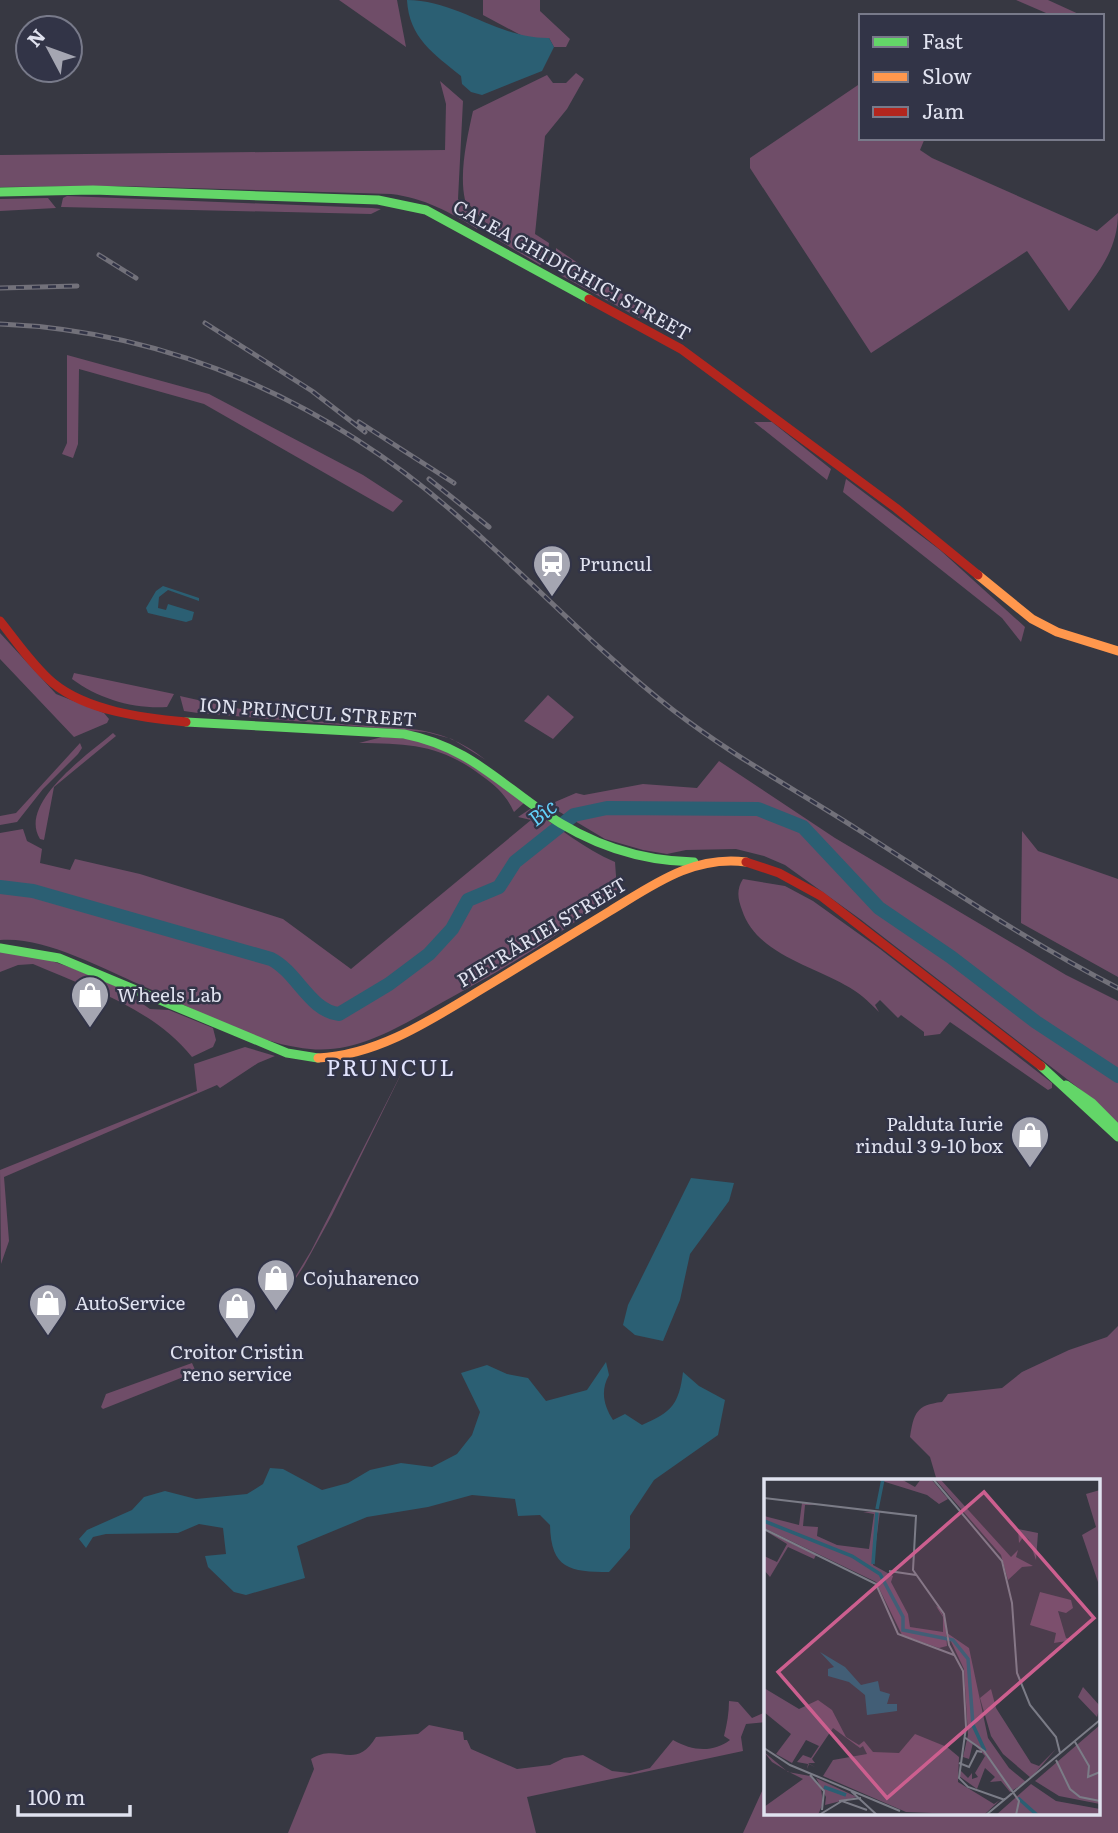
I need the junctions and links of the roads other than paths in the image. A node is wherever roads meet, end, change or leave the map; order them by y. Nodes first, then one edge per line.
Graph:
1 (0, 192) edge
2 (0, 621) edge
3 (1118, 651) edge
4 (698, 862) junction
5 (0, 948) edge
6 (1056, 1080) junction
7 (1118, 1129) edge
8 (1118, 1137) edge

1 - 3 street, CALEA GHIDIGHICI STREET
2 - 4 street, ION PRUNCUL STREET
4 - 5 street, PIETRĂRIEI STREET
4 - 6 street, PIETRĂRIEI STREET
6 - 7 street, PIETRĂRIEI STREET
6 - 8 street, PIETRĂRIEI STREET

